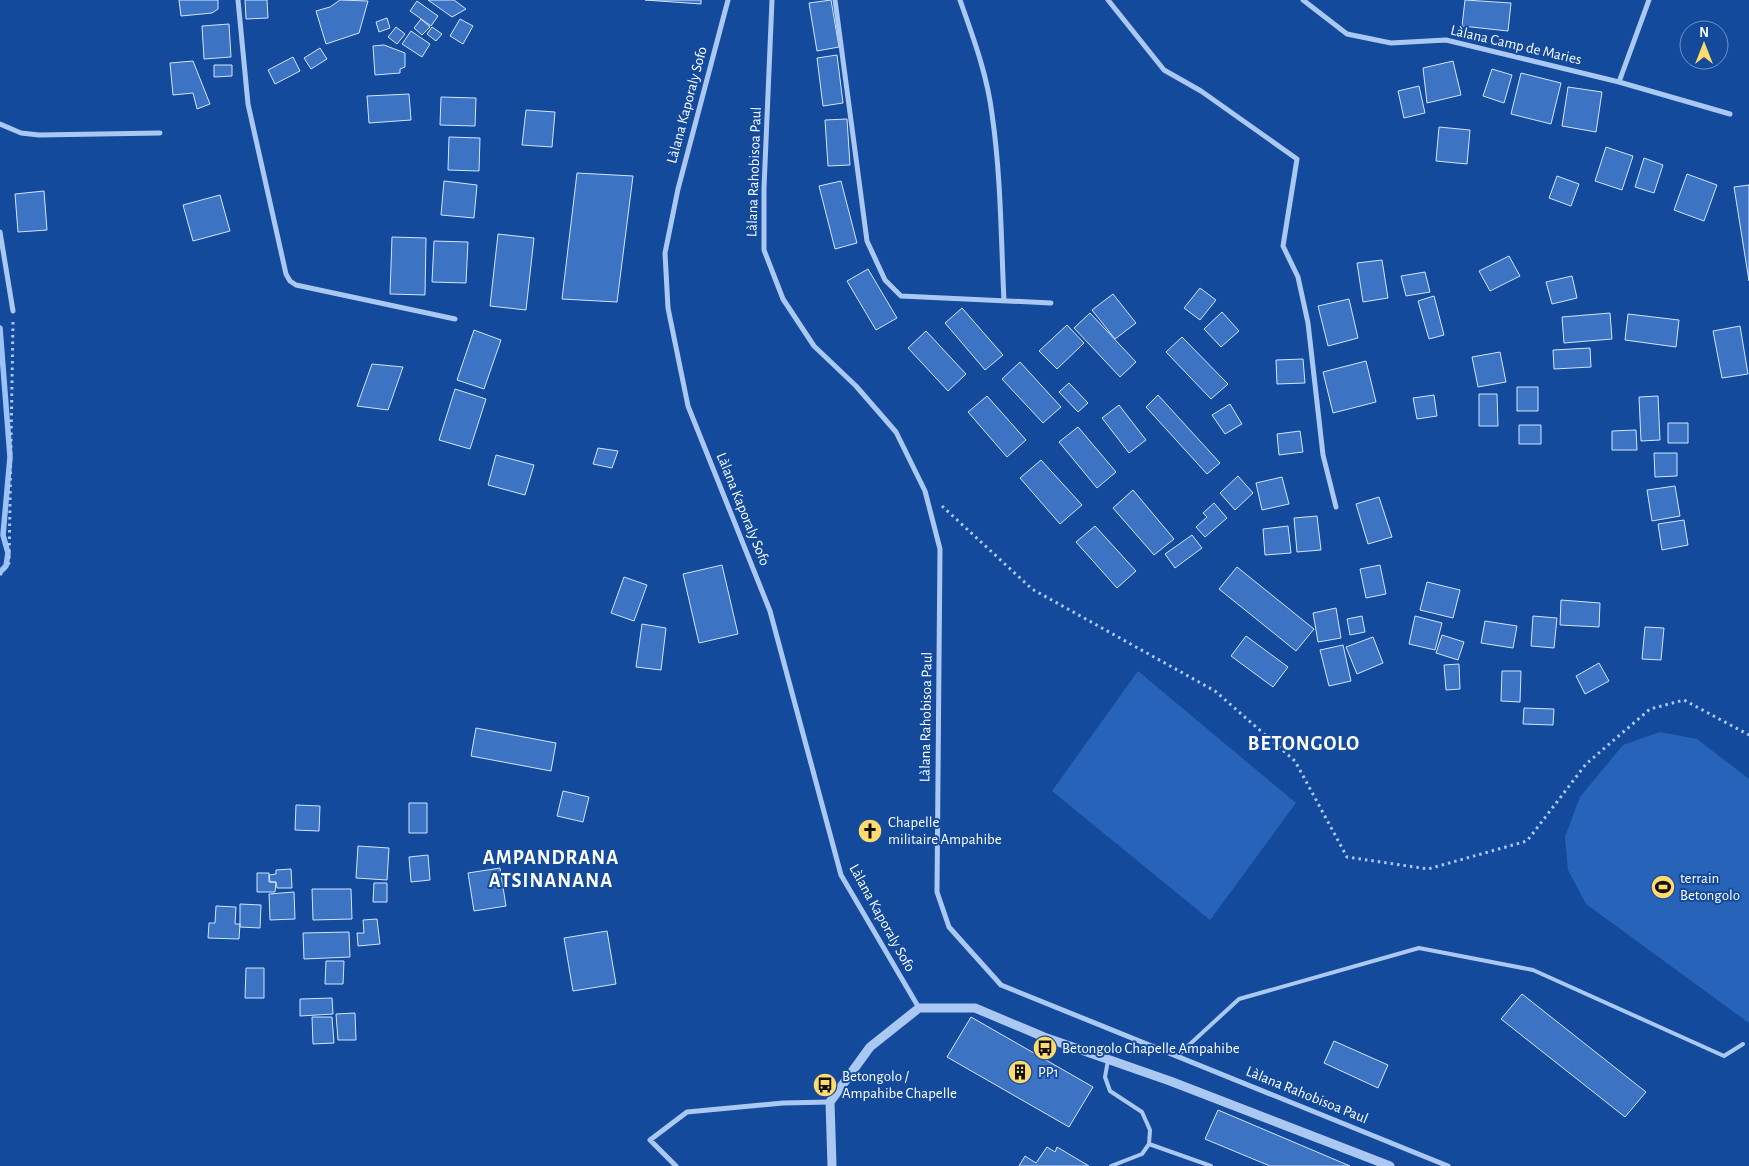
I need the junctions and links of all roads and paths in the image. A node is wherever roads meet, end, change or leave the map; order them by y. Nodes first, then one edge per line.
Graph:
1 (238, 0) edge
2 (728, 0) edge
3 (772, 0) edge
4 (834, 0) edge
5 (960, 0) edge
6 (1108, 0) edge
7 (1304, 0) edge
8 (1650, 0) edge
9 (1619, 82) junction
10 (1730, 114) dead end
11 (0, 124) edge
12 (160, 133) dead end
13 (0, 232) edge
14 (1004, 301) junction
15 (1050, 303) dead end
16 (13, 311) joint
17 (455, 319) dead end
18 (925, 491) junction
19 (1336, 507) dead end
20 (0, 575) edge
21 (1749, 735) edge
22 (919, 1008) junction
23 (1743, 1044) dead end
24 (1177, 1056) junction
25 (1108, 1060) junction
26 (830, 1102) junction
27 (1149, 1144) junction
28 (676, 1166) edge
29 (832, 1166) edge
30 (1111, 1166) edge
31 (1211, 1166) edge
32 (1390, 1166) edge
33 (1448, 1166) edge

1 - 17 street
2 - 22 street, Làlana Kaporaly Sofo
3 - 18 street, Làlana Rahobisoa Paul
4 - 14 street
5 - 14 street
6 - 19 street
7 - 9 street, Làlana Camp de Maries
8 - 9 street
9 - 10 street, Làlana Camp de Maries
11 - 12 street
13 - 16 street
14 - 15 street
16 - 20 path
18 - 21 path
18 - 24 street, Làlana Rahobisoa Paul
22 - 25 street
22 - 26 street
23 - 24 lane
24 - 33 street, Làlana Rahobisoa Paul
25 - 27 lane
25 - 32 street
26 - 28 street
26 - 29 street
27 - 30 lane
27 - 31 lane

